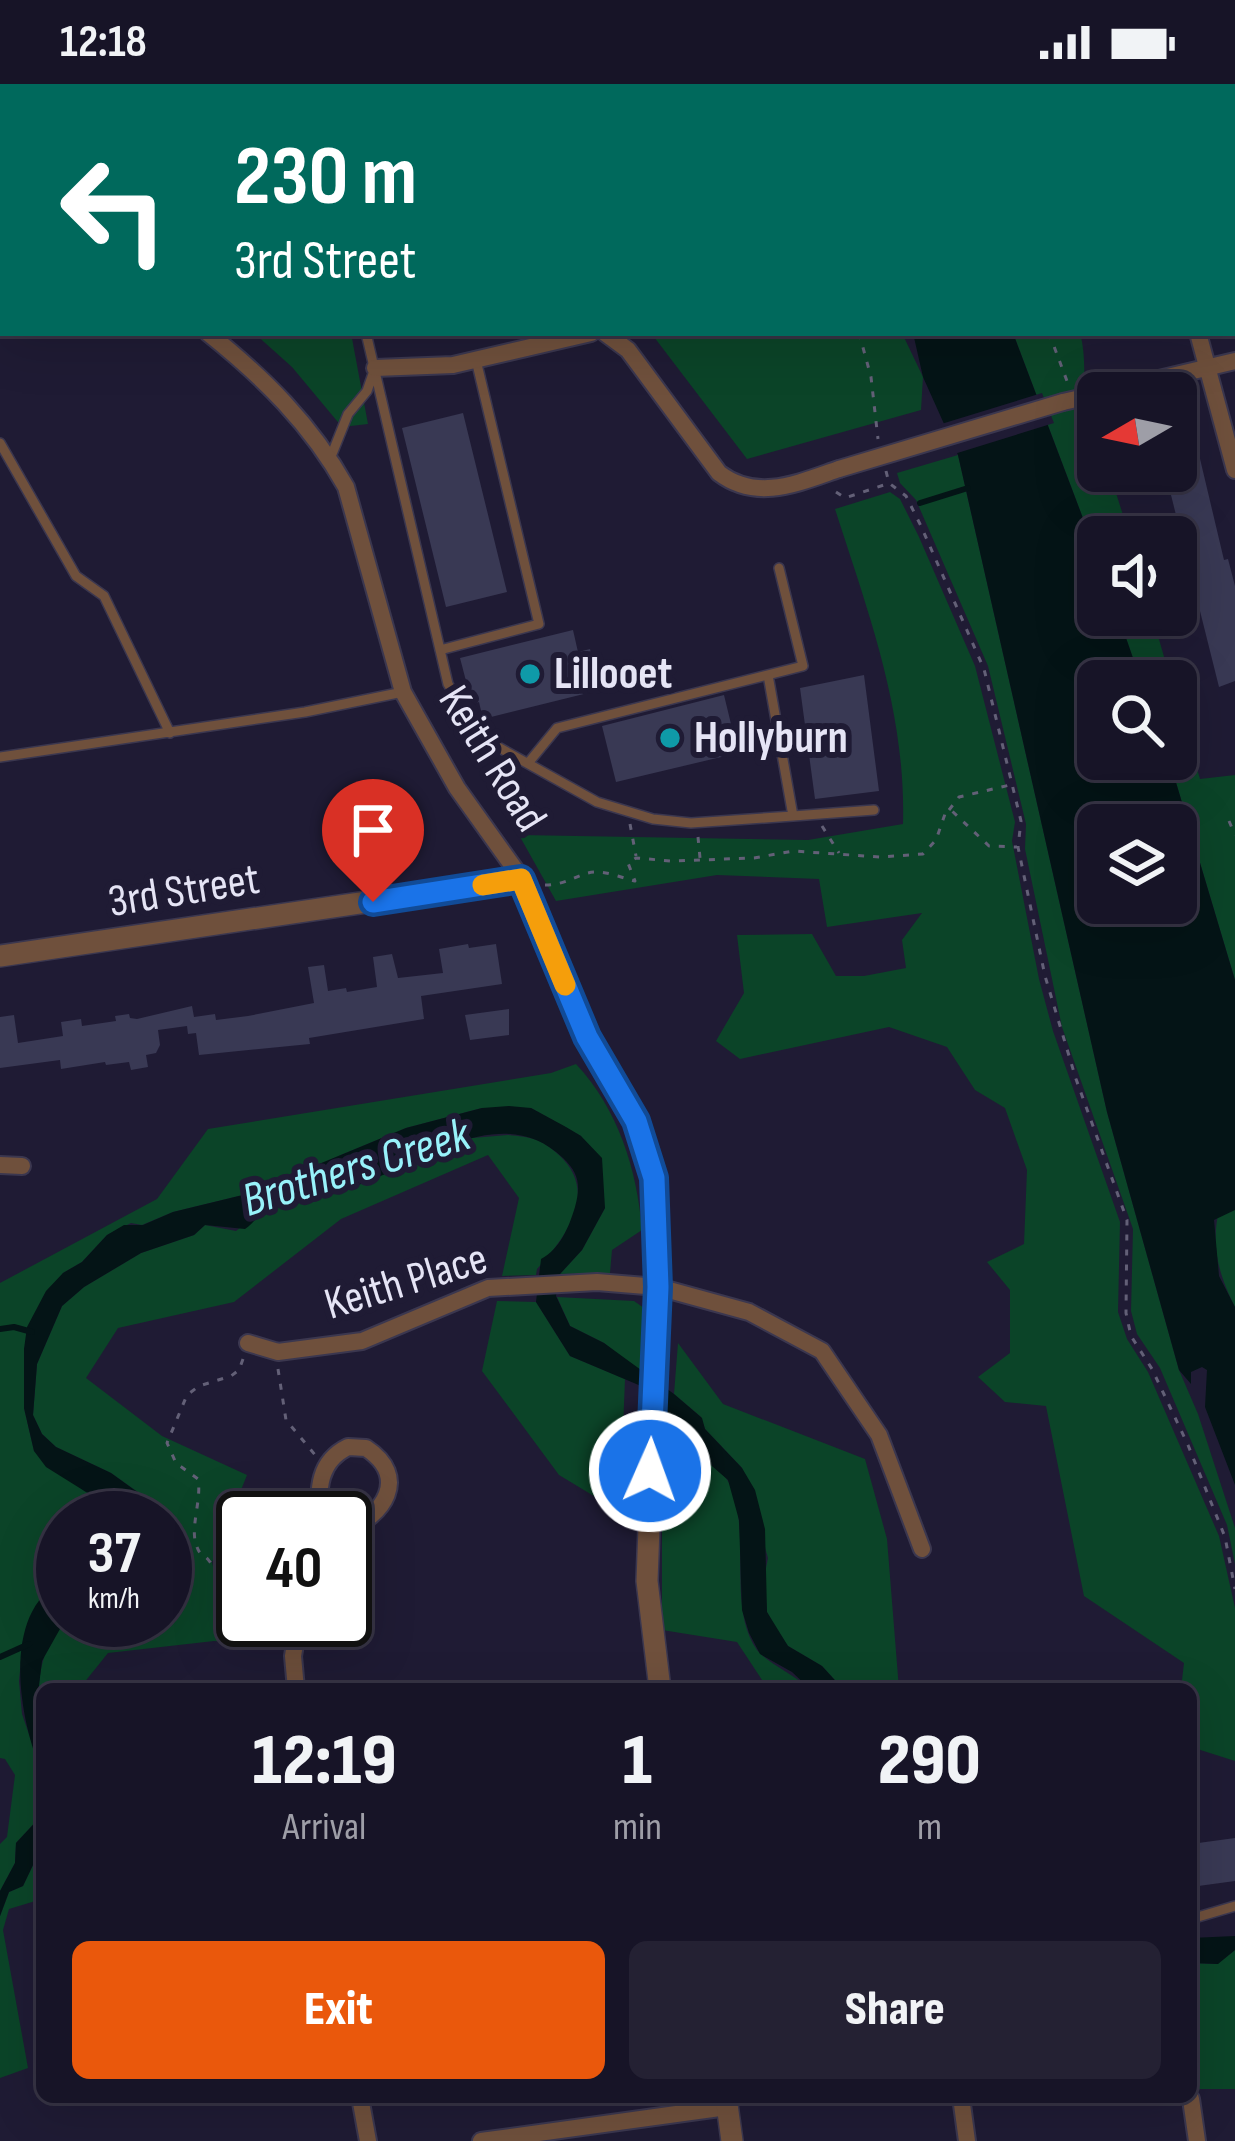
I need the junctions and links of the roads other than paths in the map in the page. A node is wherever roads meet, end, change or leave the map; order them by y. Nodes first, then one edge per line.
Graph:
1 (212, 336) edge
2 (367, 336) edge
3 (578, 336) edge
4 (609, 336) edge
5 (1199, 336) edge
6 (476, 360) junction
7 (1235, 361) edge
8 (1207, 367) junction
9 (375, 368) junction
10 (1186, 372) edge
11 (1077, 399) edge
12 (0, 442) edge
13 (330, 459) junction
14 (1235, 470) edge
15 (779, 568) dead end
16 (440, 650) junction
17 (768, 676) junction
18 (404, 692) junction
19 (170, 733) junction
20 (0, 757) edge
21 (529, 762) junction
22 (874, 809) dead end
23 (793, 816) junction
24 (521, 879) junction
25 (0, 956) edge
26 (0, 1165) edge
27 (22, 1166) dead end
28 (658, 1287) junction
29 (248, 1343) road end
30 (320, 1491) edge
31 (372, 1515) edge
32 (922, 1550) dead end
33 (297, 1647) edge
34 (296, 1683) edge
35 (659, 1683) edge
36 (1235, 1906) edge
37 (1197, 1916) edge
38 (361, 2103) edge
39 (720, 2103) edge
40 (726, 2103) edge
41 (962, 2103) edge
42 (1192, 2103) edge
43 (368, 2141) edge
44 (481, 2141) edge
45 (733, 2141) edge
46 (967, 2141) edge
47 (1197, 2141) edge

1 - 13 street, Keith Road
2 - 9 lane
3 - 6 street
4 - 11 street, bridge
5 - 8 street
6 - 9 street
6 - 16 lane
7 - 8 street
8 - 10 street
8 - 14 street
9 - 13 lane
9 - 16 lane
12 - 19 lane
13 - 18 street, Keith Road
15 - 17 lane
16 - 21 lane
17 - 21 lane
17 - 23 lane
18 - 19 lane
18 - 24 street, Keith Road
19 - 20 lane
21 - 23 lane
22 - 23 lane
24 - 25 street, 3rd Street
24 - 28 street, Keith Road
26 - 27 street
28 - 29 street, Keith Place
28 - 32 street, Keith Place
28 - 35 street, Keith Road
30 - 31 street
33 - 34 street
36 - 37 lane
38 - 43 street
39 - 44 street
40 - 45 street
41 - 46 street
42 - 47 street

